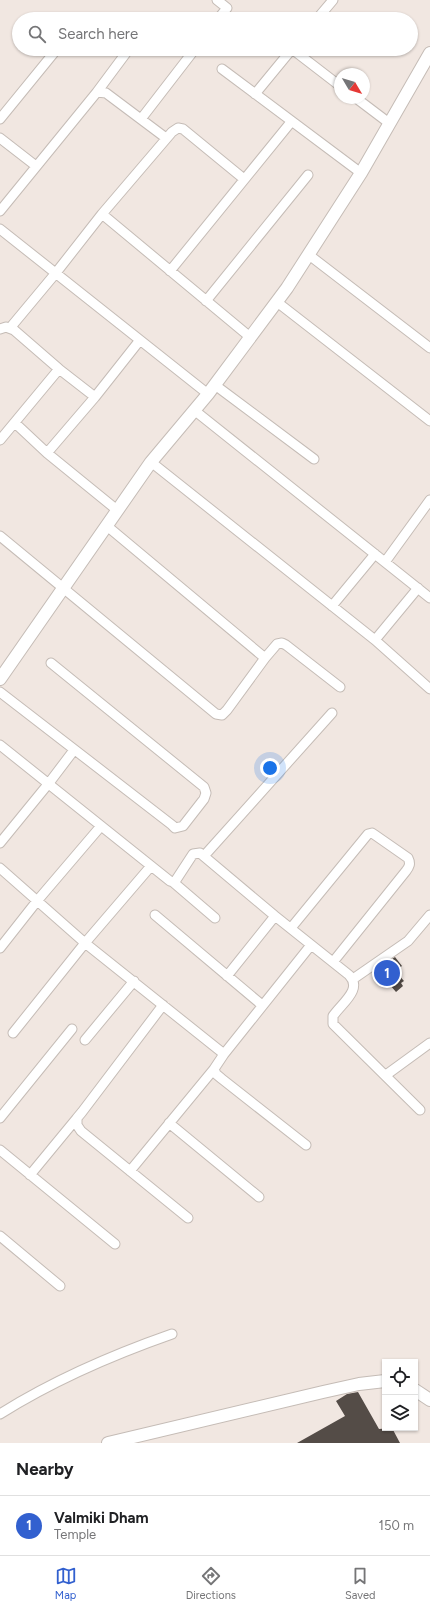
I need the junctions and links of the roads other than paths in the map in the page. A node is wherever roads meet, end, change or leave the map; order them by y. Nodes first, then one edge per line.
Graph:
1 (217, 0) edge
2 (232, 0) edge
3 (333, 0) edge
4 (227, 8) junction
5 (224, 12) edge
6 (323, 12) edge
7 (430, 53) edge
8 (51, 56) edge
9 (124, 56) edge
10 (188, 56) edge
11 (286, 56) edge
12 (301, 56) edge
13 (222, 69) dead end
14 (334, 81) edge
15 (97, 92) junction
16 (254, 94) junction
17 (364, 104) edge
18 (0, 119) edge
19 (141, 119) junction
20 (291, 122) junction
21 (389, 123) junction
22 (0, 138) edge
23 (166, 138) junction
24 (36, 166) junction
25 (361, 173) junction
26 (308, 175) dead end
27 (244, 179) junction
28 (0, 211) edge
29 (102, 214) junction
30 (0, 229) edge
31 (308, 254) junction
32 (170, 271) junction
33 (55, 274) junction
34 (206, 302) junction
35 (276, 302) junction
36 (10, 328) junction
37 (0, 330) edge
38 (250, 337) junction
39 (140, 340) junction
40 (430, 348) edge
41 (59, 369) junction
42 (211, 389) junction
43 (95, 397) junction
44 (194, 410) junction
45 (430, 421) edge
46 (15, 423) junction
47 (0, 440) edge
48 (47, 453) junction
49 (314, 460) dead end
50 (151, 462) junction
51 (430, 500) edge
52 (117, 510) junction
53 (107, 526) junction
54 (0, 536) edge
55 (375, 554) junction
56 (385, 562) junction
57 (63, 588) junction
58 (426, 592) edge
59 (332, 606) junction
60 (375, 640) junction
61 (264, 658) junction
62 (51, 663) dead end
63 (0, 679) edge
64 (340, 687) dead end
65 (430, 689) edge
66 (0, 692) edge
67 (332, 713) dead end
68 (0, 745) edge
69 (74, 750) junction
70 (49, 784) junction
71 (101, 826) junction
72 (0, 844) edge
73 (204, 856) junction
74 (150, 866) junction
75 (0, 868) edge
76 (173, 882) junction
77 (37, 901) junction
78 (155, 915) dead end
79 (430, 915) edge
80 (275, 916) junction
81 (215, 918) dead end
82 (291, 928) junction
83 (86, 943) junction
84 (311, 945) junction
85 (0, 948) edge
86 (333, 962) junction
87 (227, 976) junction
88 (352, 978) junction
89 (134, 981) junction
90 (164, 1005) junction
91 (262, 1006) junction
92 (72, 1029) dead end
93 (13, 1033) dead end
94 (85, 1040) dead end
95 (430, 1043) edge
96 (224, 1054) junction
97 (214, 1068) junction
98 (386, 1075) junction
99 (420, 1110) dead end
100 (0, 1118) edge
101 (77, 1118) junction
102 (169, 1123) junction
103 (306, 1145) dead end
104 (0, 1150) edge
105 (130, 1171) junction
106 (30, 1175) junction
107 (259, 1197) dead end
108 (188, 1218) dead end
109 (0, 1236) edge
110 (115, 1244) dead end
111 (60, 1286) dead end
112 (172, 1334) dead end
113 (382, 1381) edge
114 (418, 1392) edge
115 (430, 1400) edge
116 (0, 1414) edge
117 (108, 1443) edge

1 - 4 street
2 - 4 street
3 - 6 street
4 - 5 street
7 - 21 street
8 - 18 street
9 - 15 street
10 - 19 street
11 - 16 street
12 - 14 street
13 - 16 street
15 - 19 street
15 - 24 street
16 - 20 street
17 - 21 street
19 - 23 street
20 - 25 street
20 - 27 street
21 - 25 street
22 - 24 street
23 - 27 street
23 - 29 street
24 - 28 street
25 - 31 street
26 - 34 street
27 - 32 street
29 - 32 street
29 - 33 street
30 - 33 street
31 - 35 street
31 - 40 street
32 - 34 street
33 - 36 street
33 - 39 street
34 - 38 street
35 - 38 street
35 - 45 street
36 - 37 street
36 - 41 street
38 - 42 street
39 - 42 street
39 - 43 street
41 - 43 street
41 - 46 street
42 - 44 street
42 - 49 street
43 - 48 street
44 - 50 street
44 - 55 street
46 - 47 street
46 - 48 street
48 - 52 street
50 - 52 street
50 - 59 street
51 - 56 street
52 - 53 street
53 - 57 street
53 - 61 street
54 - 57 street
55 - 56 street
55 - 59 street
56 - 58 street
57 - 61 street
57 - 63 street
58 - 60 street
59 - 60 street
60 - 65 street
61 - 64 street
62 - 69 street
66 - 69 street
67 - 73 street
68 - 70 street
69 - 70 street
70 - 71 street
70 - 72 street
71 - 74 street
71 - 77 street
73 - 76 street
73 - 80 street
74 - 76 street
74 - 83 street
75 - 77 street
76 - 81 street
77 - 83 street
77 - 85 street
78 - 87 street
79 - 88 street
80 - 82 street
80 - 87 street
82 - 84 street
82 - 86 street
83 - 89 street
83 - 93 street
84 - 86 street
84 - 91 street
86 - 88 street
87 - 91 street
88 - 98 street
89 - 90 street
89 - 94 street
90 - 96 street
90 - 101 street
91 - 96 street
92 - 100 street
95 - 98 street
96 - 97 street
97 - 102 street
97 - 103 street
98 - 99 street
101 - 105 street
101 - 106 street
102 - 105 street
102 - 107 street
104 - 106 street
105 - 108 street
106 - 110 street
109 - 111 street
112 - 116 street
113 - 117 street
114 - 115 street

